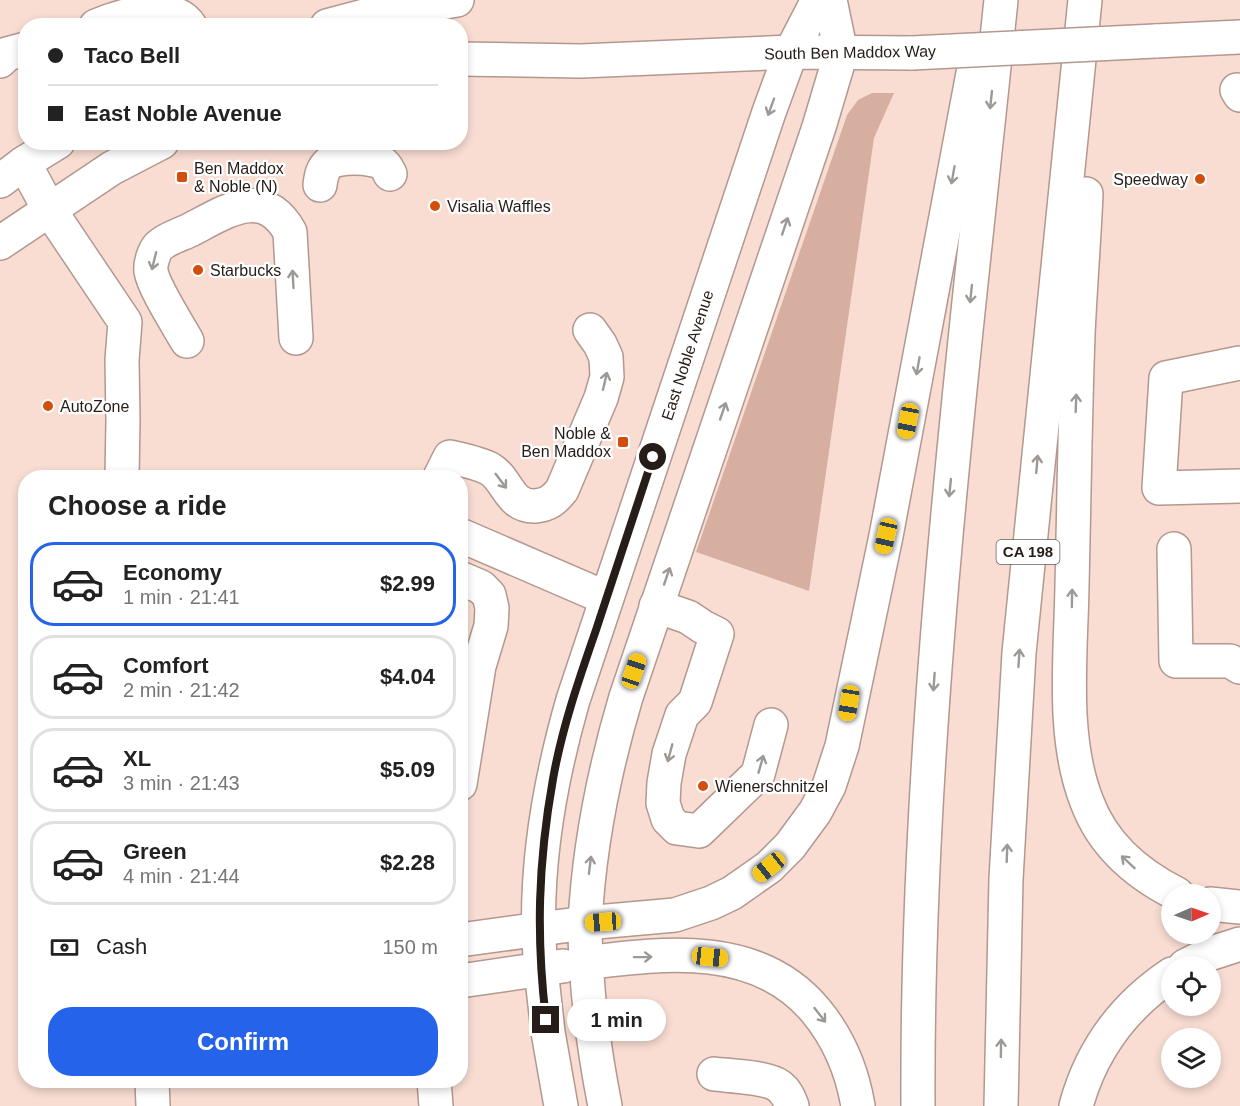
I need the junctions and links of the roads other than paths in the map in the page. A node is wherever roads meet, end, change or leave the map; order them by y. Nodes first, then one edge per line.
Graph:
1 (457, 0) edge
2 (818, 0) edge
3 (830, 0) edge
4 (990, 0) edge
5 (1001, 0) edge
6 (1085, 0) edge
7 (1090, 0) edge
8 (115, 18) edge
9 (187, 18) edge
10 (358, 18) edge
11 (1240, 37) edge
12 (18, 51) edge
13 (791, 52) junction
14 (842, 53) junction
15 (468, 59) edge
16 (0, 61) edge
17 (46, 150) edge
18 (147, 150) edge
19 (12, 172) edge
20 (390, 174) dead end
21 (320, 185) dead end
22 (49, 209) junction
23 (0, 243) edge
24 (590, 330) dead end
25 (296, 338) dead end
26 (187, 341) dead end
27 (1240, 363) edge
28 (445, 467) edge
29 (122, 470) edge
30 (1240, 486) edge
31 (468, 538) edge
32 (1174, 549) dead end
33 (468, 581) edge
34 (606, 598) junction
35 (656, 606) junction
36 (1240, 667) edge
37 (771, 725) dead end
38 (468, 734) edge
39 (1161, 885) edge
40 (1221, 905) edge
41 (1240, 907) edge
42 (585, 923) junction
43 (538, 930) junction
44 (468, 939) edge
45 (1240, 944) edge
46 (1205, 956) edge
47 (585, 963) junction
48 (541, 969) junction
49 (468, 980) edge
50 (1161, 982) edge
51 (714, 1074) dead end
52 (152, 1088) edge
53 (435, 1088) edge
54 (153, 1106) edge
55 (436, 1106) edge
56 (561, 1106) edge
57 (604, 1106) edge
58 (792, 1106) edge
59 (858, 1106) edge
60 (918, 1106) edge
61 (1001, 1106) edge
62 (1076, 1106) edge

1 - 10 main road
2 - 13 main road, East Noble Avenue
3 - 14 main road
4 -> 42 main road
5 -> 60 main road
61 -> 6 main road, CA 198
39 -> 7 main road
8 - 9 main road
11 - 14 main road, South Ben Maddox Way, bridge
12 - 16 main road
13 - 14 main road, South Ben Maddox Way
13 - 15 main road, South Ben Maddox Way
13 -> 34 main road, East Noble Avenue
35 -> 14 main road
17 - 19 main road
18 - 22 main road
19 - 22 main road
20 - 21 main road
22 - 23 main road
22 - 29 main road
28 -> 24 main road
25 -> 26 main road
27 - 30 main road
31 - 34 main road
32 - 36 main road
33 - 38 main road
34 - 43 main road, East Noble Avenue
35 -> 37 main road
42 -> 35 main road
40 - 41 main road
42 - 43 main road
42 - 47 main road
43 - 44 main road
43 - 48 main road, East Noble Avenue
45 - 46 main road
47 - 48 main road
47 - 57 main road
47 -> 59 main road
48 - 49 main road
48 - 56 main road, East Noble Avenue
50 - 62 main road
51 - 58 main road
52 - 54 main road
53 - 55 main road

